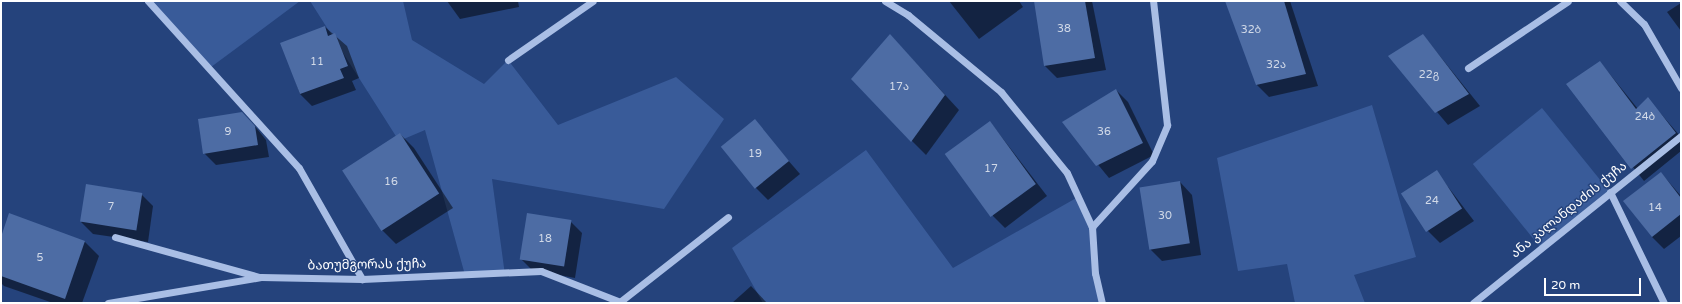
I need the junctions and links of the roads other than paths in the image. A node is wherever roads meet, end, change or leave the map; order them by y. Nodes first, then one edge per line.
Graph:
1 (148, 1) edge
2 (594, 1) edge
3 (884, 1) edge
4 (1153, 1) edge
5 (1568, 1) edge
6 (1620, 1) edge
7 (508, 60) dead end
8 (1468, 68) dead end
9 (1681, 88) edge
10 (1681, 136) edge
11 (1610, 192) junction
12 (728, 217) dead end
13 (1092, 227) junction
14 (115, 237) dead end
15 (261, 277) junction
16 (362, 279) junction
17 (622, 302) edge
18 (108, 303) edge
19 (1102, 303) edge
20 (1473, 303) edge
21 (1664, 303) edge

1 - 16 street
2 - 7 street
3 - 13 street
4 - 13 street
5 - 8 street
6 - 9 street
10 - 11 street, ანა კალანდაძის ქუჩა
11 - 20 street, ანა კალანდაძის ქუჩა
11 - 21 street
12 - 17 street
13 - 19 street
14 - 15 street
15 - 16 street, ბათუმგორას ქუჩა
15 - 18 street, ბათუმგორას ქუჩა
16 - 17 street, ბათუმგორას ქუჩა

